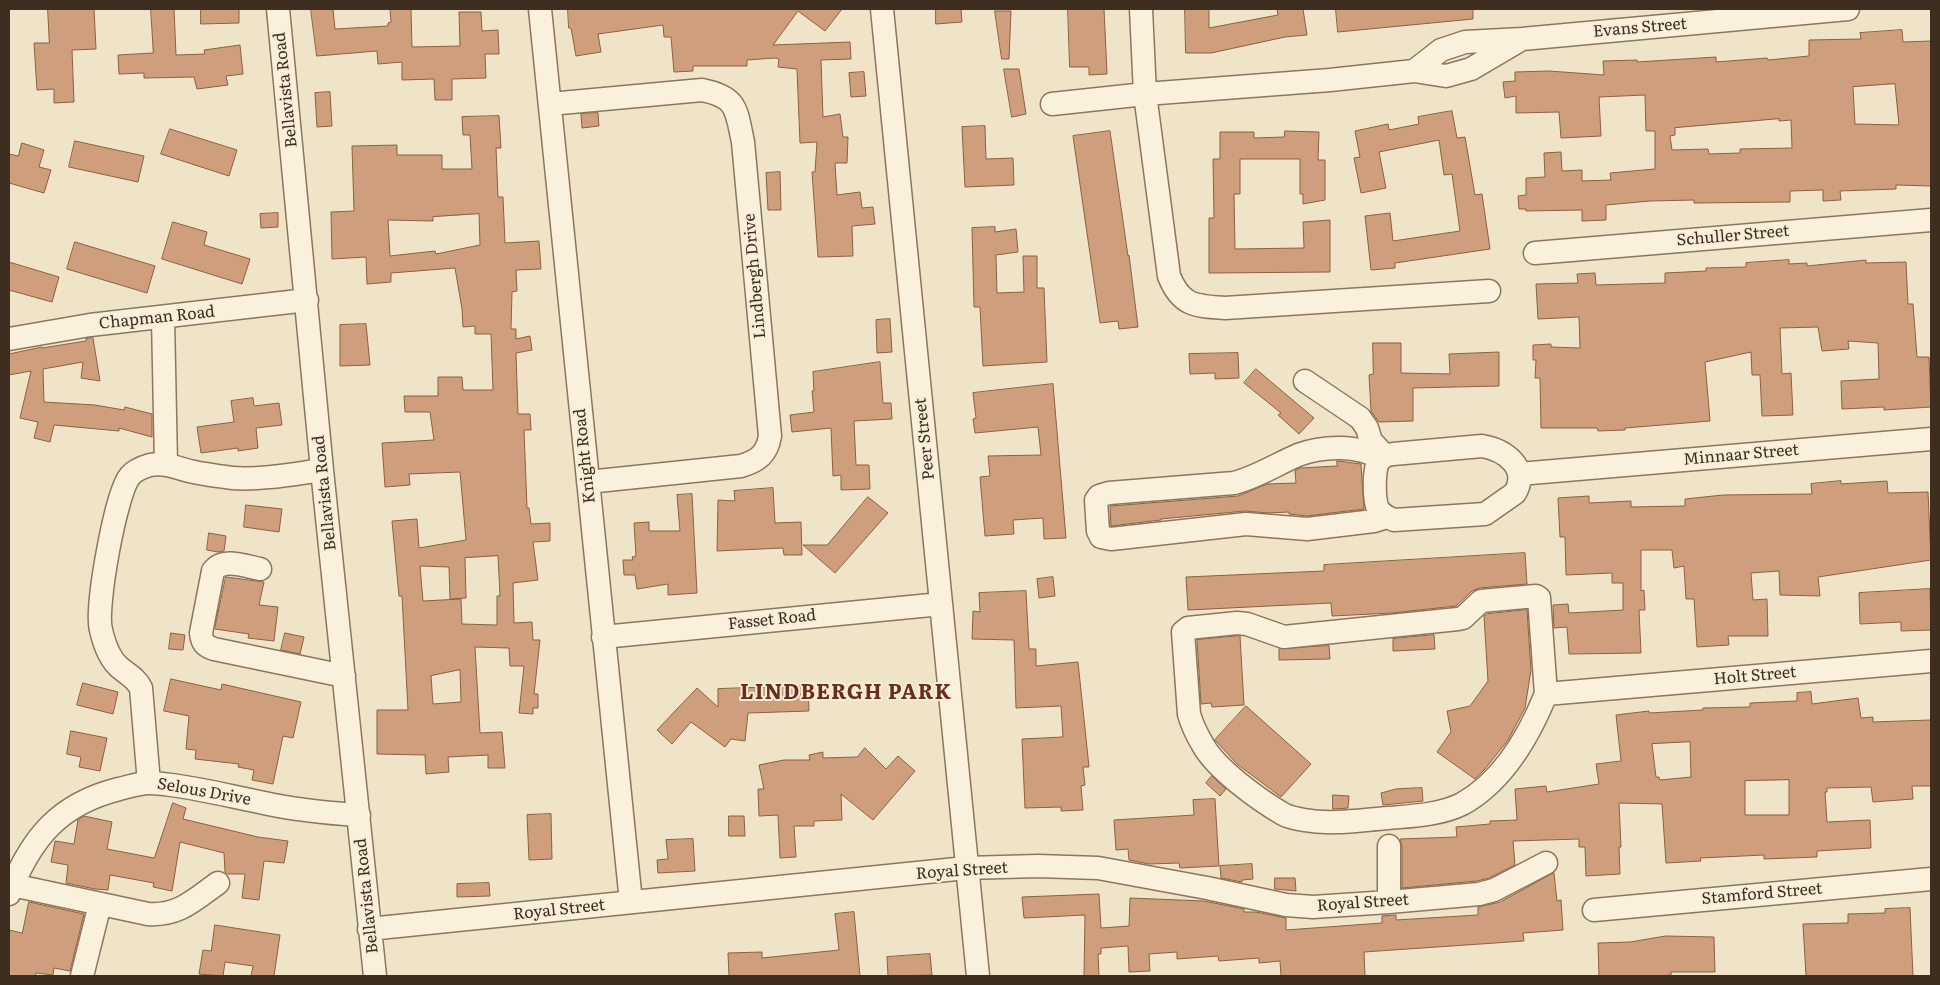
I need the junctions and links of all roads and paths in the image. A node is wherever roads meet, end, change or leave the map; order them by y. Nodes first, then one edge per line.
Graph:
1 (278, 9) edge
2 (540, 9) edge
3 (882, 9) edge
4 (1141, 9) edge
5 (1848, 9) edge
6 (1145, 94) junction
7 (550, 104) junction
8 (1052, 104) dead end
9 (1931, 220) edge
10 (1535, 253) dead end
11 (1489, 292) dead end
12 (307, 300) junction
13 (163, 318) junction
14 (9, 339) edge
15 (1305, 381) dead end
16 (1931, 439) edge
17 (1383, 457) junction
18 (166, 464) junction
19 (322, 470) junction
20 (1519, 474) junction
21 (588, 482) junction
22 (1387, 517) junction
23 (260, 569) dead end
24 (941, 604) junction
25 (603, 637) junction
26 (1931, 661) edge
27 (344, 676) junction
28 (1546, 694) junction
29 (150, 783) junction
30 (359, 815) junction
31 (1388, 846) dead end
32 (1546, 863) dead end
33 (966, 868) junction
34 (1931, 879) edge
35 (218, 883) dead end
36 (10, 890) edge
37 (631, 902) junction
38 (1389, 902) junction
39 (100, 904) junction
40 (1594, 910) dead end
41 (369, 929) junction
42 (82, 976) edge
43 (374, 976) edge
44 (978, 976) edge

1 - 12 street, Bellavista Road
2 - 7 street, Knight Road
3 - 24 street, Peer Street
4 - 6 street
5 - 6 street, Evans Street
6 - 8 street
6 - 11 street
7 - 21 street, Knight Road
7 - 21 street, Lindbergh Drive
9 - 10 street, Schuller Street
12 - 13 street, Chapman Road
12 - 19 street, Bellavista Road
13 - 14 street, Chapman Road
13 - 18 street
15 - 17 street
16 - 20 street, Minnaar Street
17 - 20 street
17 - 22 street
17 - 22 street
18 - 19 street
18 - 29 street
19 - 27 street, Bellavista Road
20 - 22 street
21 - 25 street, Knight Road
23 - 27 street
24 - 25 street, Fasset Road
24 - 33 street, Peer Street
25 - 37 street, Knight Road
26 - 28 street, Holt Street
27 - 30 street, Bellavista Road
28 - 28 street
29 - 30 street, Selous Drive
29 - 36 street, Selous Drive
30 - 41 street, Bellavista Road
31 - 38 street
32 - 38 street, Royal Street
33 - 37 street, Royal Street
33 - 38 street, Royal Street
33 - 44 street, Peer Street
34 - 40 street, Stamford Street
35 - 39 street
36 - 39 street
37 - 41 street, Royal Street
39 - 42 street
41 - 43 street, Bellavista Road

